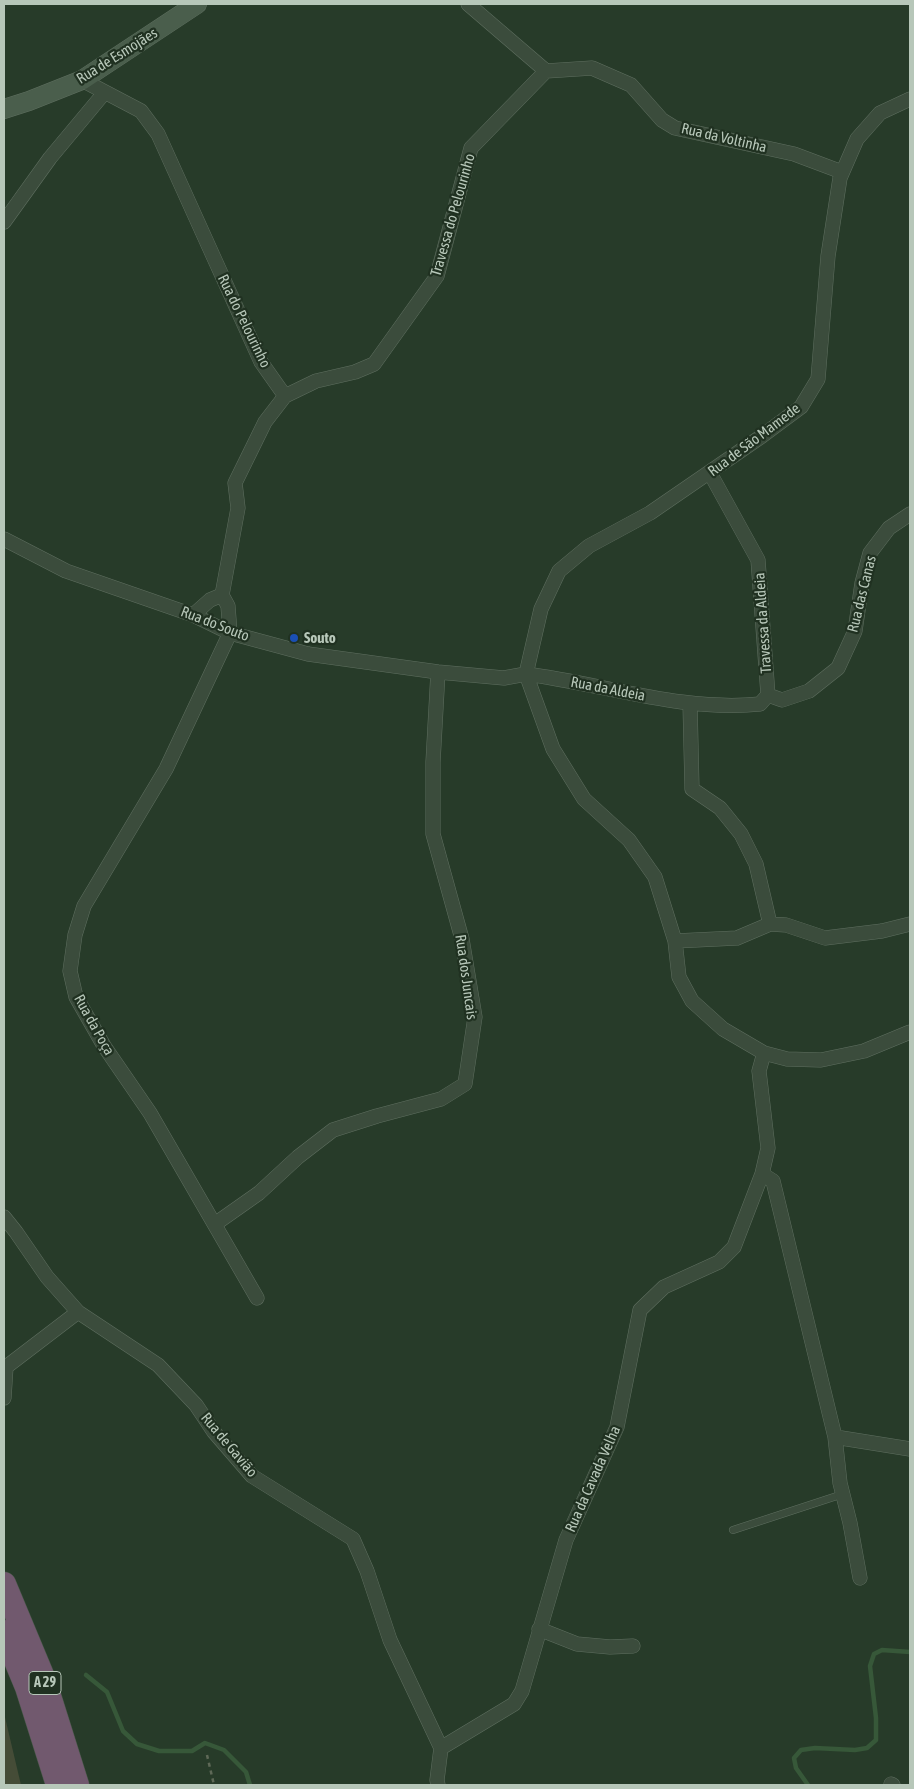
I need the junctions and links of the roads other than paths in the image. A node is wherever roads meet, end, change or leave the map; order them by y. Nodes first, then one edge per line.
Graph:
1 (197, 4) edge
2 (468, 4) edge
3 (546, 71) junction
4 (82, 80) junction
5 (106, 92) junction
6 (910, 99) edge
7 (4, 109) edge
8 (842, 172) junction
9 (4, 222) edge
10 (285, 396) junction
11 (710, 473) junction
12 (910, 514) edge
13 (4, 539) edge
14 (222, 595) junction
15 (194, 615) junction
16 (230, 633) junction
17 (438, 672) junction
18 (526, 674) junction
19 (768, 695) junction
20 (690, 702) junction
21 (770, 924) junction
22 (910, 924) edge
23 (675, 941) junction
24 (910, 1032) edge
25 (764, 1053) junction
26 (762, 1174) junction
27 (4, 1217) edge
28 (215, 1224) junction
29 (257, 1298) dead end
30 (78, 1312) junction
31 (4, 1398) edge
32 (835, 1437) junction
33 (910, 1449) edge
34 (843, 1494) junction
35 (733, 1530) dead end
36 (860, 1578) dead end
37 (4, 1584) edge
38 (539, 1629) junction
39 (4, 1632) edge
40 (633, 1646) dead end
41 (441, 1748) junction
42 (58, 1785) edge
43 (77, 1785) edge
44 (438, 1785) edge

1 - 4 main road, Rua de Esmojães
2 - 3 street
3 - 8 street, Rua da Voltinha
3 - 10 street, Travessa do Pelourinho
4 - 5 street, Rua do Pelourinho
4 - 7 main road, Rua de Esmojães
5 - 9 street
5 - 10 street, Rua do Pelourinho
6 - 8 street, Rua de São Mamede
8 - 11 street, Rua de São Mamede
10 - 14 street
11 - 18 street, Rua de São Mamede
11 - 19 street, Travessa da Aldeia
12 - 19 street, Rua das Canas
13 - 15 street, Rua do Souto
14 - 15 street
14 - 16 street
15 - 16 street, Rua do Souto
16 - 17 street, Rua do Souto
16 - 28 street, Rua da Poça
17 - 18 street, Rua do Souto
17 - 28 street, Rua dos Juncais
18 - 20 street, Rua da Aldeia
18 - 23 street
19 - 20 street, Rua da Aldeia
20 - 21 street
21 - 22 street
21 - 23 street
23 - 25 street
24 - 25 street
25 - 26 street, Rua da Cavada Velha
26 - 32 street
26 - 38 street, Rua da Cavada Velha
27 - 30 street, Rua de Gavião
28 - 29 street, Rua da Poça
30 - 31 street
30 - 41 street, Rua de Gavião
32 - 33 street
32 - 34 street
34 - 35 lane
34 - 36 street
37 - 43 highway, A 29
38 - 40 street
38 - 41 street, Rua da Cavada Velha
39 - 42 highway, A 29
41 - 44 street

